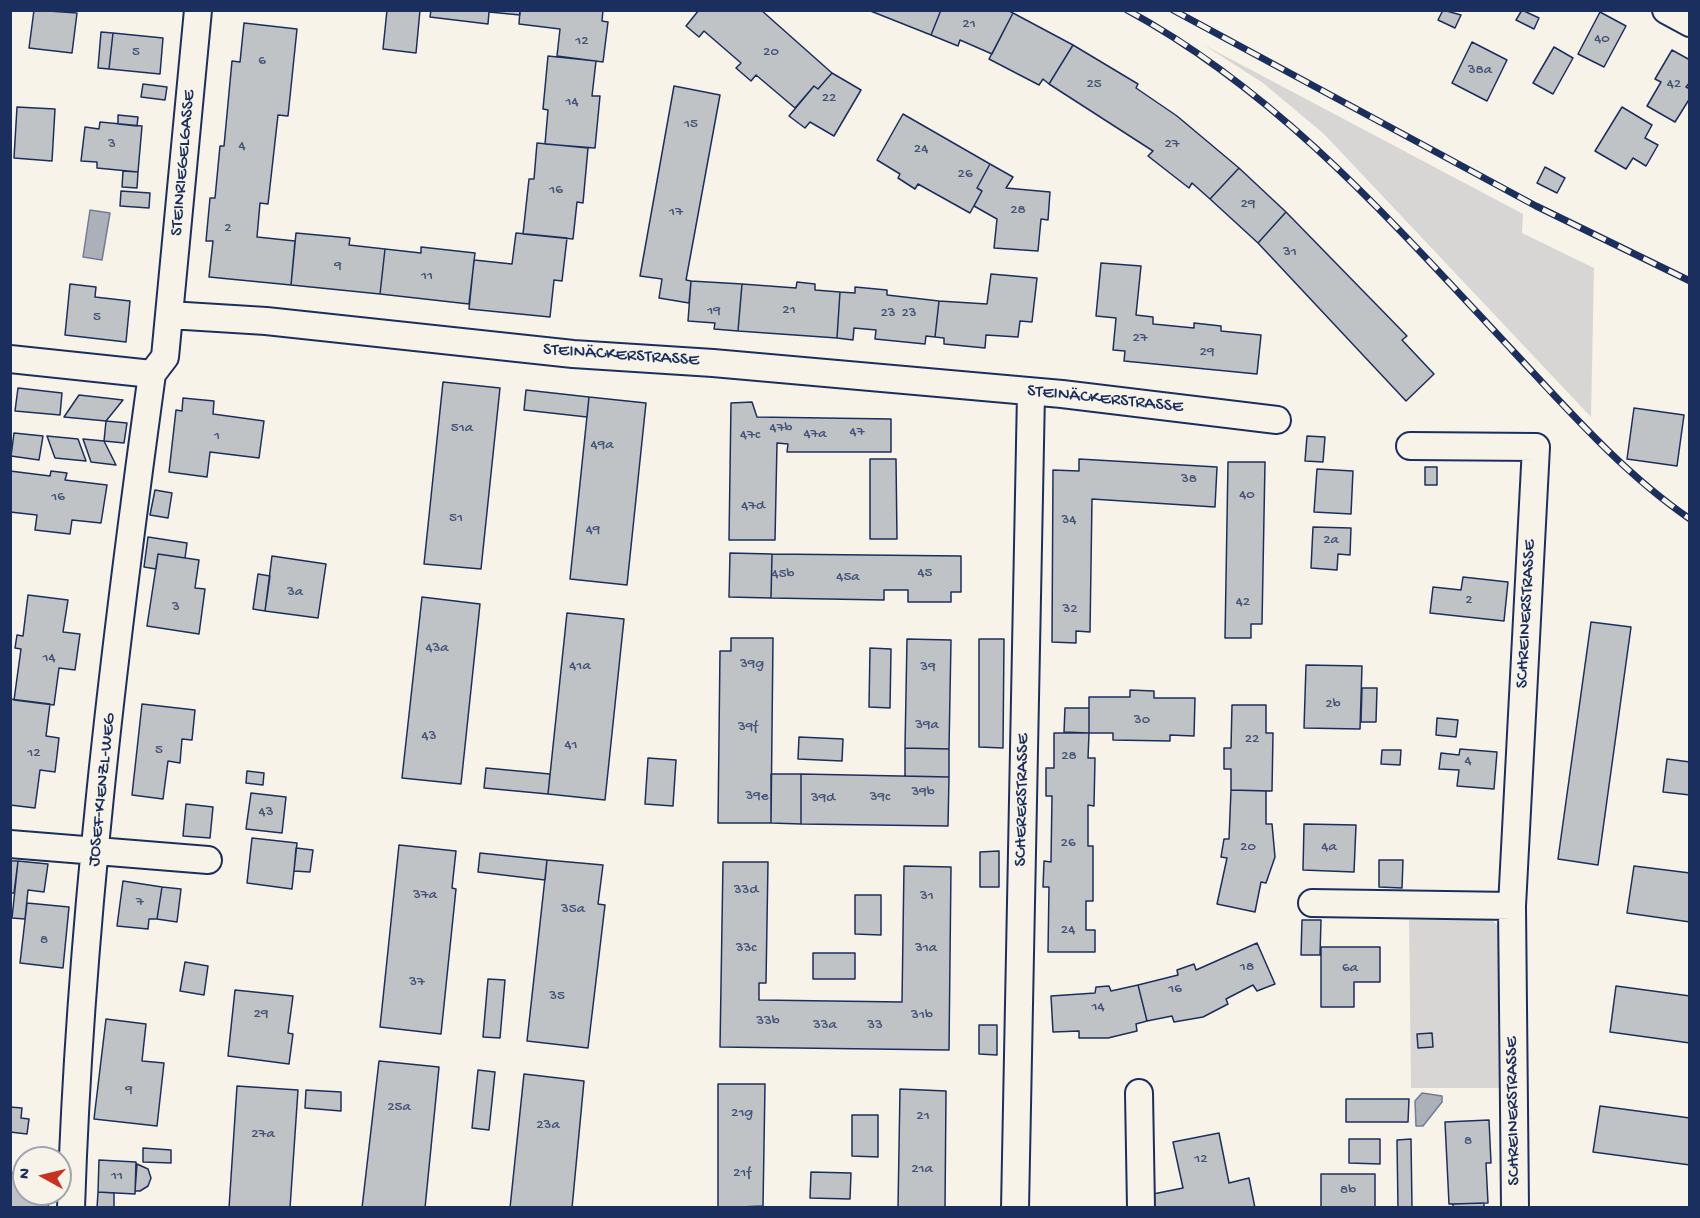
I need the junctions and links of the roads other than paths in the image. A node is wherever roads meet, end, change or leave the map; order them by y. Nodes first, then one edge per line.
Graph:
1 (198, 10) edge
2 (1666, 10) edge
3 (1689, 23) edge
4 (170, 315) junction
5 (10, 359) edge
6 (152, 374) junction
7 (1031, 393) junction
8 (1277, 420) dead end
9 (1410, 446) dead end
10 (10, 844) edge
11 (96, 852) junction
12 (208, 860) dead end
13 (1312, 903) dead end
14 (1512, 906) junction
15 (1138, 1093) dead end
16 (71, 1208) edge
17 (1015, 1208) edge
18 (1141, 1208) edge
19 (1515, 1208) edge

1 - 4 street, STEINRIEGELGASSE
2 - 3 street
4 - 6 street
4 - 7 street, STEINÄCKERSTRASSE
5 - 6 street
6 - 11 street, JOSEF-KIENZL-WEG
7 - 8 street, STEINÄCKERSTRASSE
7 - 17 street, SCHERERSTRASSE
9 - 14 street, SCHREINERSTRASSE
10 - 11 street
11 - 12 street
11 - 16 street, JOSEF-KIENZL-WEG
13 - 14 street
14 - 19 street, SCHREINERSTRASSE
15 - 18 street

